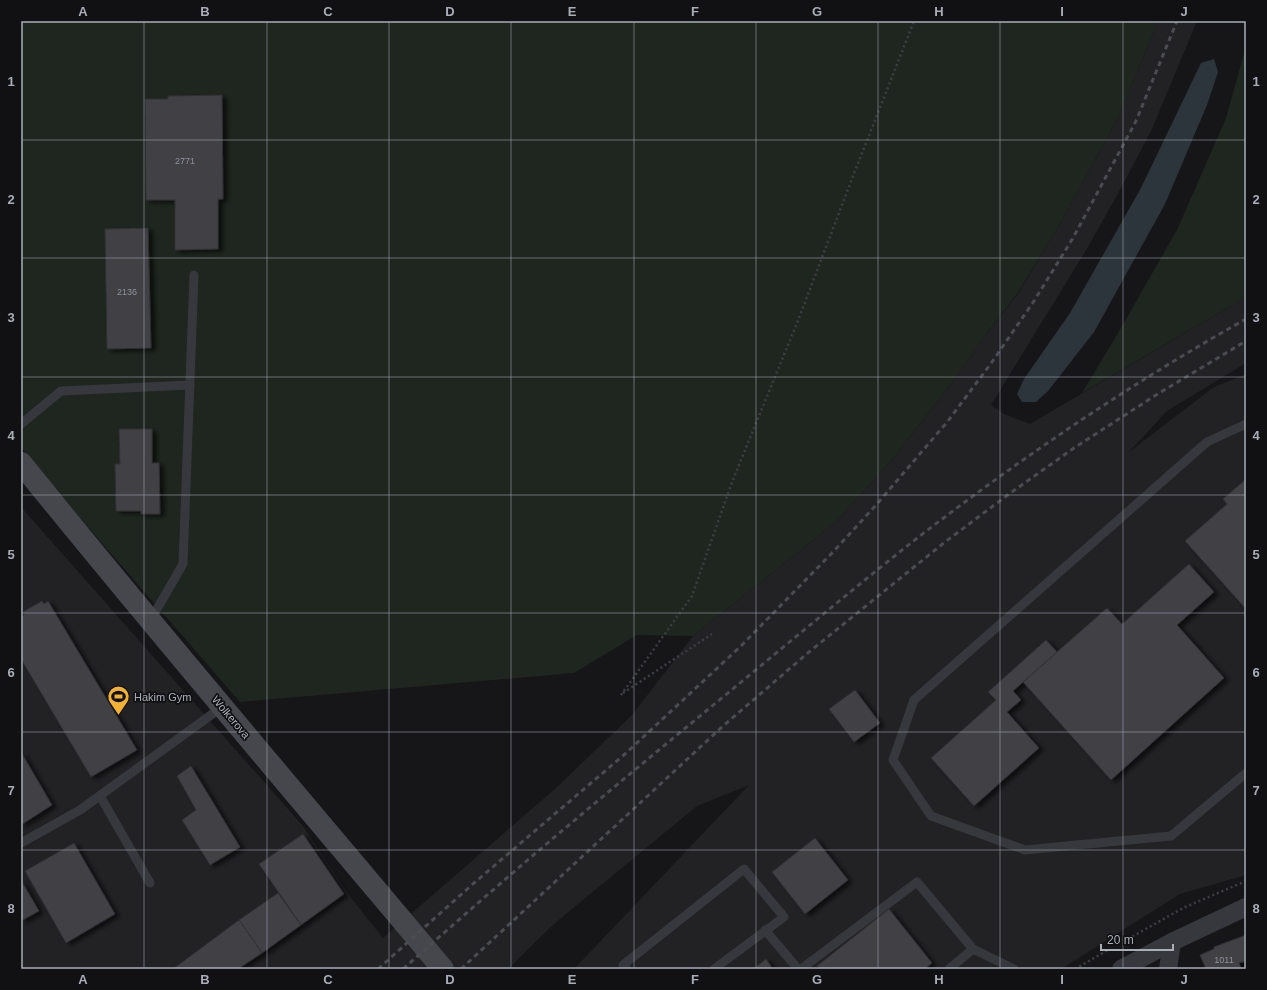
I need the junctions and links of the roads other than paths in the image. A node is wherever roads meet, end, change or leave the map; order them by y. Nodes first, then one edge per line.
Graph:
1 (194, 275) dead end
2 (190, 385) junction
3 (21, 424) edge
4 (1246, 424) edge
5 (21, 463) edge
6 (150, 621) junction
7 (222, 707) junction
8 (1246, 773) edge
9 (100, 796) junction
10 (21, 843) edge
11 (150, 883) dead end
12 (1246, 907) edge
13 (765, 930) junction
14 (1172, 942) junction
15 (973, 949) junction
16 (443, 969) edge
17 (627, 969) edge
18 (714, 969) edge
19 (798, 969) edge
20 (801, 969) edge
21 (949, 969) edge
22 (1014, 969) edge
23 (1121, 969) edge
24 (1168, 969) edge

1 - 2 lane
2 - 3 lane
2 - 6 lane
4 - 8 lane
5 - 6 main road, Wolkerova
6 - 7 main road, Wolkerova
7 - 9 lane
7 - 16 main road, Wolkerova
9 - 10 lane
9 - 11 lane
12 - 14 street
13 - 17 lane
13 - 18 lane
13 - 19 lane
14 - 23 street
14 - 24 street
15 - 20 lane
15 - 21 lane
15 - 22 lane

